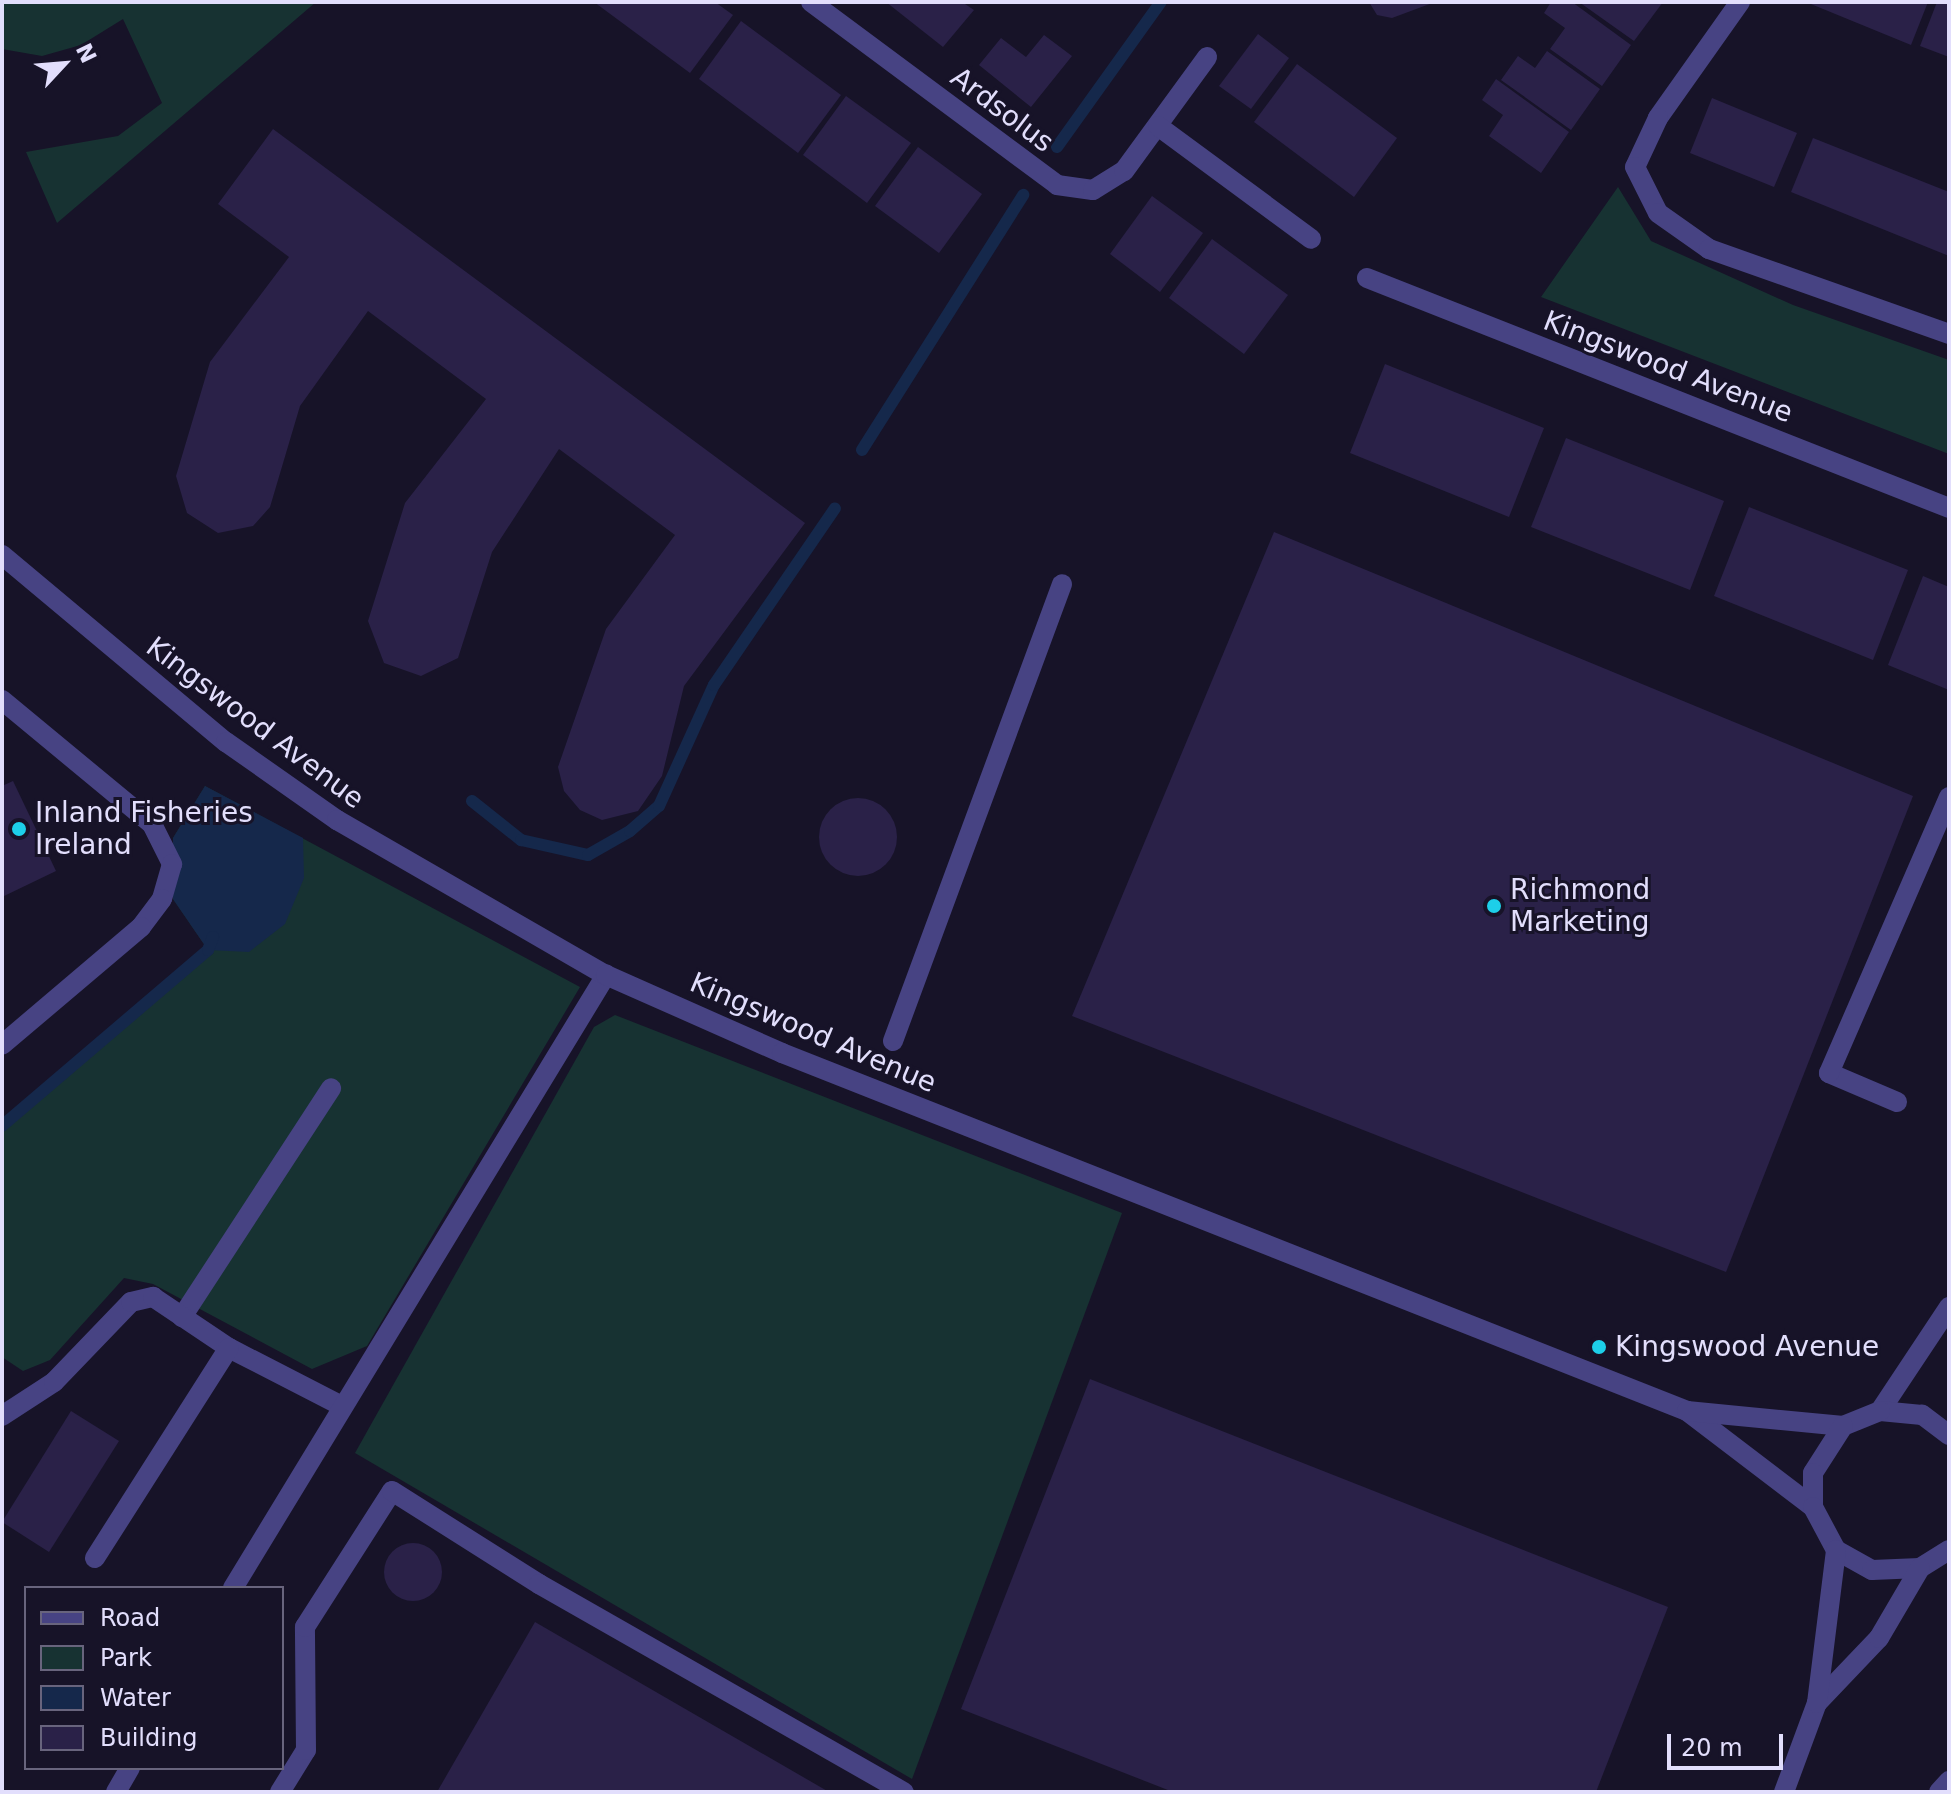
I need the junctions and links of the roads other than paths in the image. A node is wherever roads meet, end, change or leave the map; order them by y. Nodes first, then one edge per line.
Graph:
1 (811, 2) edge
2 (1740, 2) edge
3 (1207, 57) dead end
4 (1158, 126) junction
5 (1311, 239) dead end
6 (1367, 278) dead end
7 (1949, 334) edge
8 (1949, 508) edge
9 (2, 555) edge
10 (1062, 584) dead end
11 (2, 700) edge
12 (1949, 797) edge
13 (606, 975) junction
14 (893, 1041) dead end
15 (2, 1045) edge
16 (331, 1088) dead end
17 (1897, 1102) dead end
18 (1949, 1307) edge
19 (182, 1317) junction
20 (229, 1348) junction
21 (340, 1405) junction
22 (1687, 1411) junction
23 (1880, 1411) junction
24 (2, 1416) edge
25 (1843, 1426) junction
26 (1949, 1435) edge
27 (1813, 1507) junction
28 (1836, 1550) junction
29 (1949, 1550) edge
30 (95, 1558) dead end
31 (1920, 1568) junction
32 (234, 1586) edge
33 (1817, 1703) junction
34 (129, 1770) edge
35 (1949, 1781) edge
36 (116, 1792) edge
37 (280, 1792) edge
38 (904, 1792) edge
39 (1784, 1792) edge
40 (1939, 1792) edge

1 - 4 street, Ardsolus
2 - 7 street
3 - 4 street, Ardsolus
4 - 5 street
6 - 8 street, Kingswood Avenue
9 - 13 street, Kingswood Avenue
10 - 14 street
11 - 15 street
12 - 17 street
13 - 21 street
13 - 22 street, Kingswood Avenue
16 - 19 street
18 - 23 street
19 - 20 street
19 - 24 street
20 - 21 street
20 - 30 street
21 - 32 street
22 - 25 street, Kingswood Avenue
22 - 27 street, Kingswood Avenue
23 - 25 street
23 - 26 street
25 - 27 street
27 - 28 street
28 - 31 street
28 - 33 street
29 - 31 street
31 - 33 street
33 - 39 street
34 - 36 street
35 - 40 street
37 - 38 street

